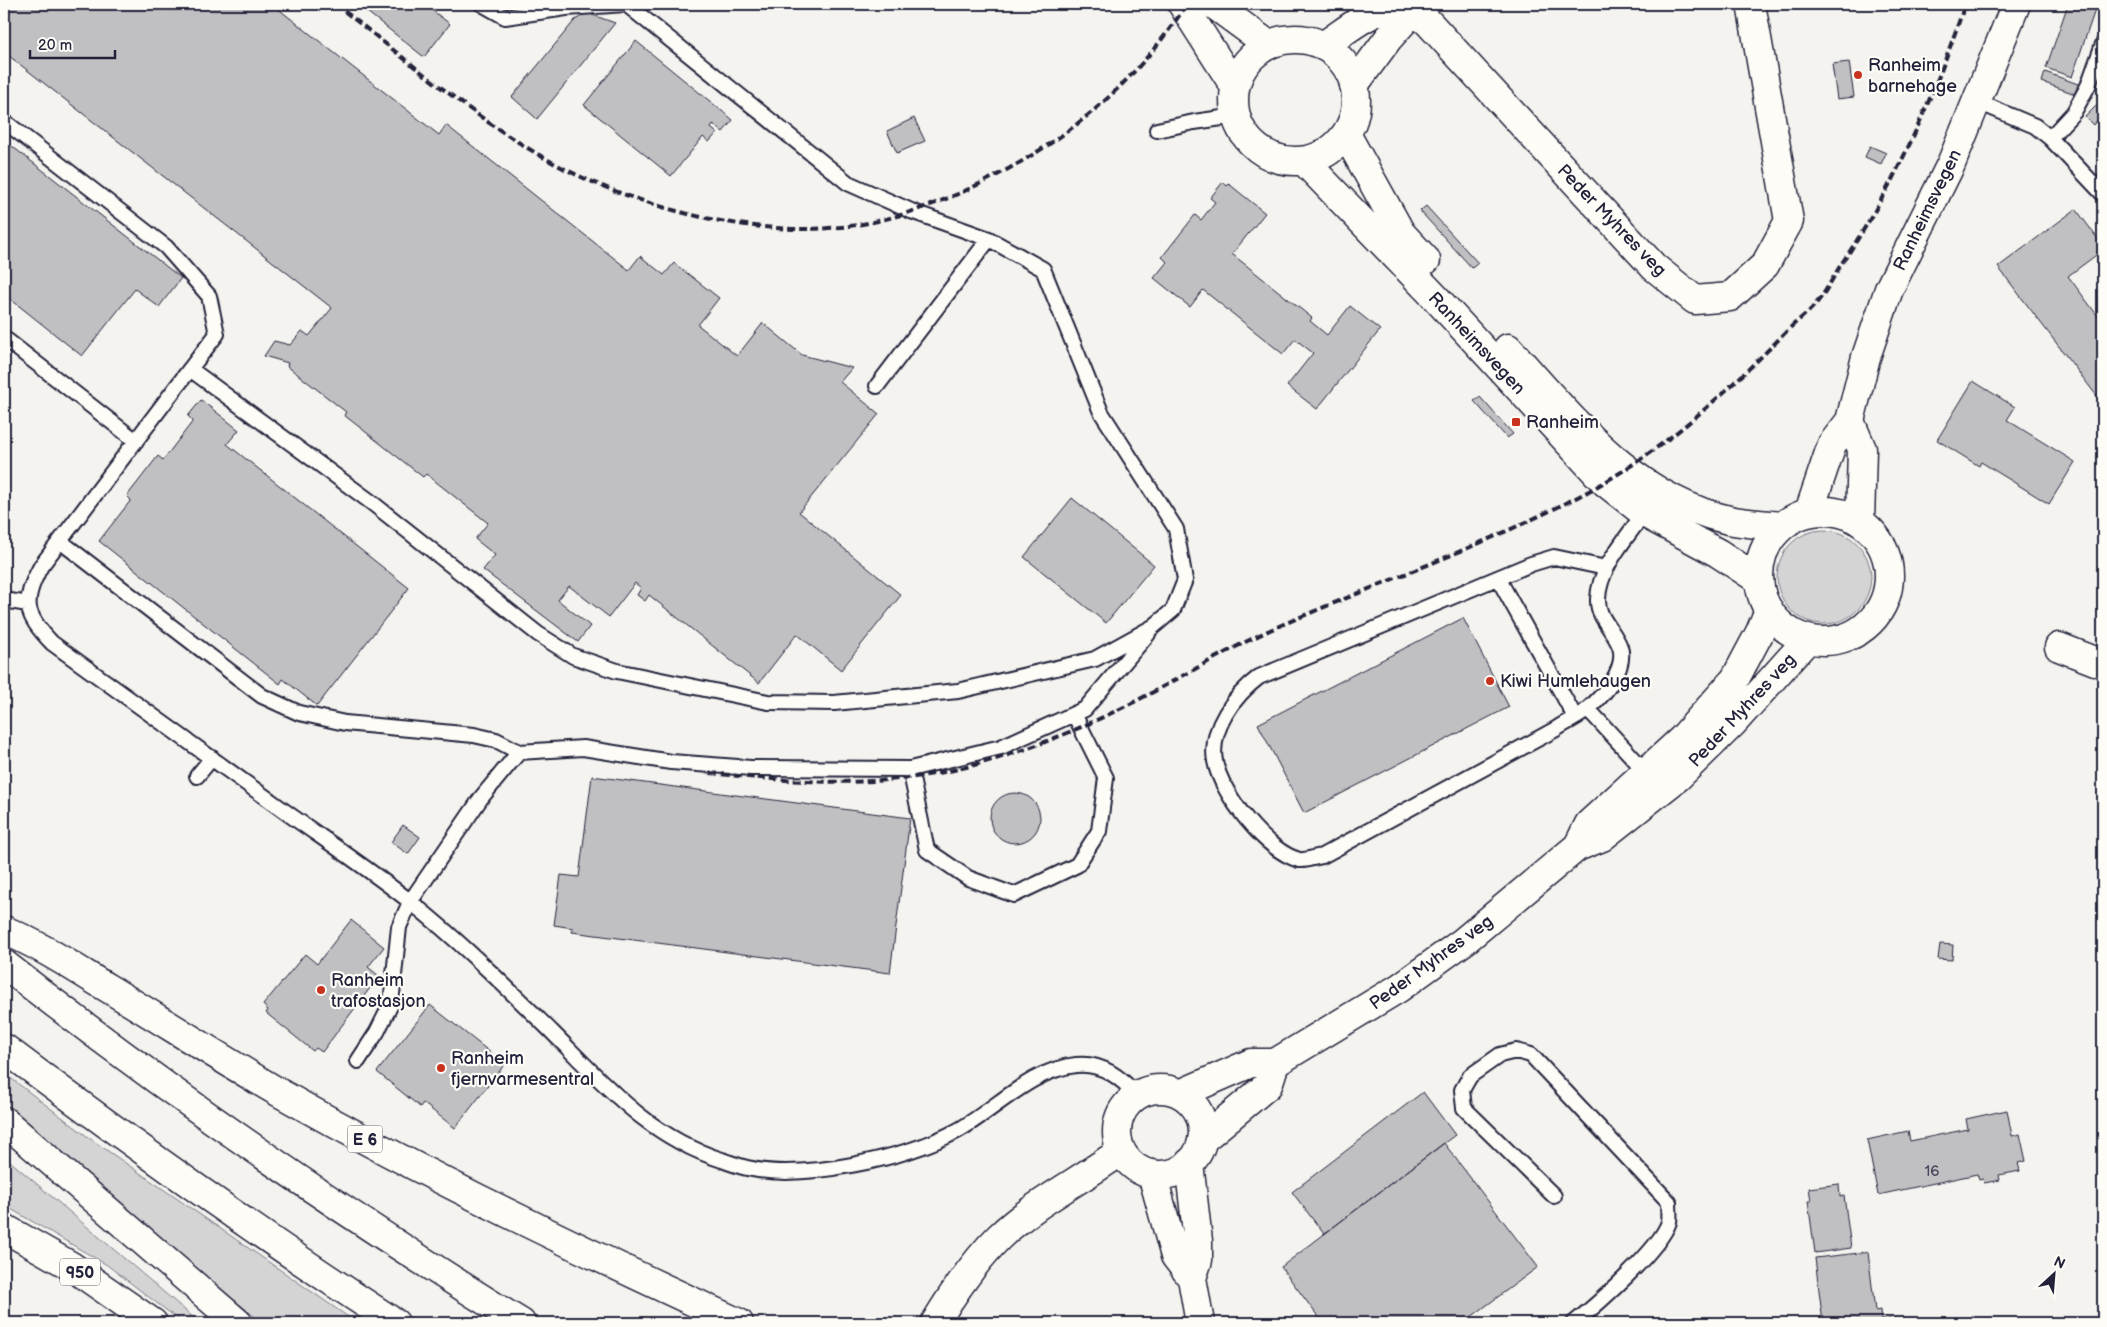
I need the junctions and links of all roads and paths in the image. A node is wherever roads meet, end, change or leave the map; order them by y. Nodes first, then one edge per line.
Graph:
1 (482, 4) edge
2 (1182, 4) edge
3 (1213, 4) edge
4 (1752, 4) edge
5 (2016, 4) edge
6 (1412, 12) junction
7 (2103, 44) edge
8 (1269, 45) junction
9 (1322, 46) junction
10 (1354, 85) junction
11 (1235, 87) junction
12 (1978, 102) junction
13 (1236, 116) junction
14 (4, 121) edge
15 (1157, 130) dead end
16 (1346, 134) junction
17 (2050, 138) junction
18 (1304, 161) junction
19 (2103, 194) edge
20 (989, 239) junction
21 (4, 338) edge
22 (190, 369) junction
23 (877, 386) dead end
24 (1850, 421) junction
25 (136, 441) junction
26 (1809, 512) junction
27 (1644, 513) junction
28 (1860, 522) junction
29 (1782, 526) junction
30 (60, 541) junction
31 (1606, 568) junction
32 (1498, 578) junction
33 (1759, 580) junction
34 (4, 600) edge
35 (28, 604) junction
36 (1769, 610) junction
37 (1153, 627) junction
38 (1808, 639) junction
39 (2059, 647) dead end
40 (2103, 664) edge
41 (1588, 709) junction
42 (1074, 714) junction
43 (1575, 717) junction
44 (520, 752) junction
45 (212, 758) junction
46 (910, 769) junction
47 (1646, 772) junction
48 (197, 776) dead end
49 (1578, 848) junction
50 (410, 902) junction
51 (4, 930) edge
52 (4, 964) edge
53 (4, 1048) edge
54 (358, 1061) dead end
55 (1275, 1064) junction
56 (1180, 1094) junction
57 (1138, 1096) junction
58 (4, 1121) edge
59 (1121, 1151) junction
60 (1196, 1151) junction
61 (1152, 1174) junction
62 (1554, 1196) dead end
63 (4, 1228) edge
64 (1192, 1278) junction
65 (153, 1323) edge
66 (238, 1323) edge
67 (395, 1323) edge
68 (521, 1323) edge
69 (739, 1323) edge
70 (935, 1323) edge
71 (1200, 1323) edge
72 (1574, 1323) edge

1 - 20 lane
2 - 11 main road
3 - 8 main road
4 - 6 main road, Peder Myhres veg
5 - 12 main road, Ranheimsvegen
6 - 9 main road
6 - 10 main road
7 - 17 lane
8 - 9 main road
8 - 11 main road
9 - 10 main road
10 - 16 main road
11 - 13 main road
12 - 17 lane
12 - 24 main road, Ranheimsvegen
13 - 15 lane
13 - 18 main road
14 - 22 lane
16 - 18 main road
16 - 29 main road, Ranheimsvegen
17 - 19 lane
18 - 27 main road, Ranheimsvegen
20 - 23 lane
20 - 37 lane
21 - 25 lane
22 - 25 lane
22 - 37 lane
24 - 26 main road, Ranheimsvegen
24 - 28 main road
25 - 30 lane
26 - 28 main road
26 - 29 main road
27 - 31 lane
27 - 33 main road, Ranheimsvegen
28 - 38 main road
29 - 33 main road
30 - 35 lane
30 - 44 lane
31 - 32 lane
31 - 41 lane
32 - 43 lane
32 - 43 lane
33 - 36 main road
34 - 35 lane
35 - 45 lane
36 - 38 main road
36 - 47 main road, Peder Myhres veg
37 - 42 lane
38 - 49 main road, Peder Myhres veg
39 - 40 main road
41 - 43 lane
41 - 47 lane
42 - 46 lane
42 - 46 lane
44 - 46 lane
44 - 50 lane
45 - 48 lane
45 - 50 lane
47 - 49 main road, Peder Myhres veg
49 - 55 main road, Peder Myhres veg
50 - 54 lane
50 - 57 lane
51 - 69 main road, E 6
52 - 68 main road
53 - 67 main road
55 - 56 main road
55 - 60 main road
56 - 57 main road
56 - 60 main road
57 - 59 main road
58 - 66 main road
59 - 61 main road
59 - 70 main road
60 - 61 main road
60 - 64 main road
61 - 64 main road
62 - 72 lane
63 - 65 main road, 950
64 - 71 main road

